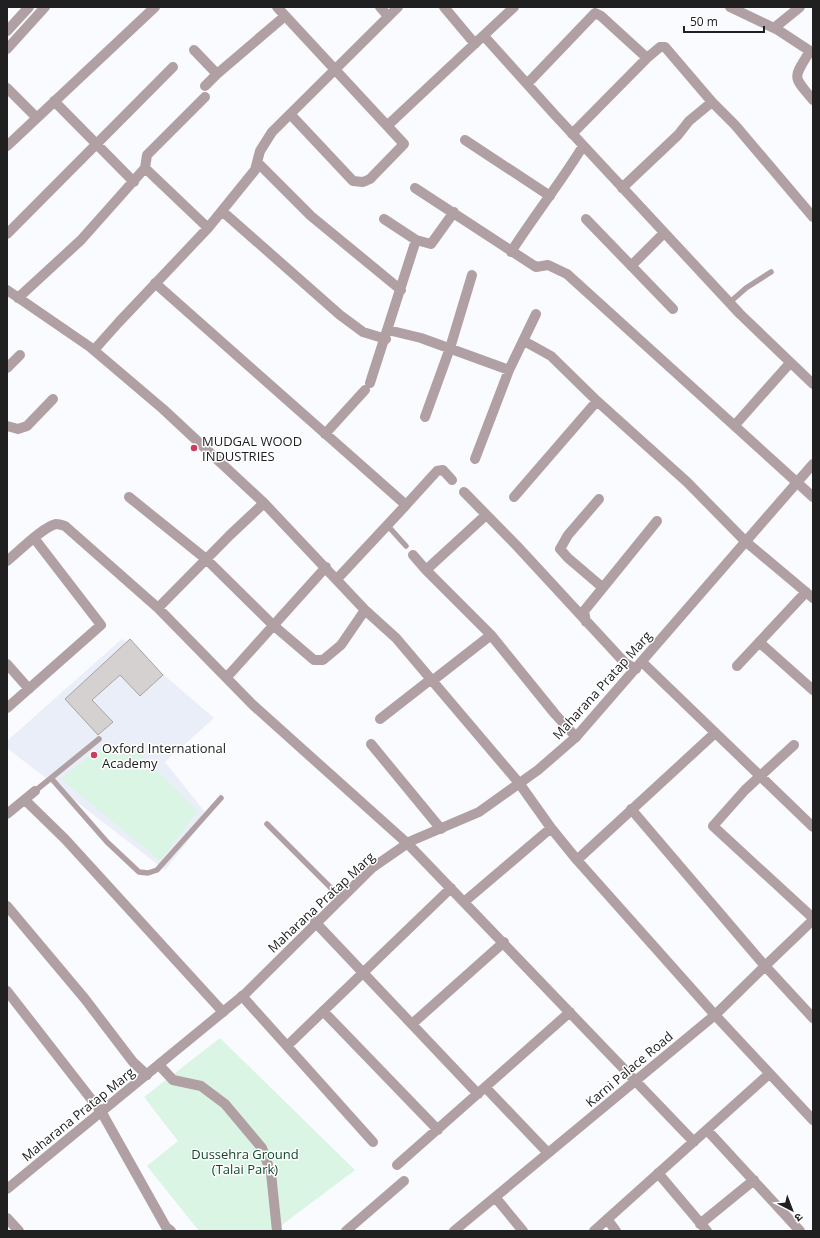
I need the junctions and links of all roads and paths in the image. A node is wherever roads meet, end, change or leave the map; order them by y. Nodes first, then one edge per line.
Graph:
1 (29, 7) edge
2 (45, 7) edge
3 (155, 7) edge
4 (277, 7) edge
5 (380, 7) edge
6 (398, 7) edge
7 (444, 7) edge
8 (514, 7) edge
9 (730, 7) edge
10 (800, 7) edge
11 (143, 11) edge
12 (285, 16) junction
13 (388, 16) junction
14 (774, 28) junction
15 (7, 31) edge
16 (484, 36) junction
17 (475, 44) junction
18 (7, 49) edge
19 (194, 50) dead end
20 (811, 52) edge
21 (647, 58) junction
22 (173, 67) dead end
23 (335, 69) junction
24 (217, 74) junction
25 (527, 84) junction
26 (205, 86) dead end
27 (7, 88) edge
28 (205, 97) dead end
29 (813, 100) edge
30 (54, 101) junction
31 (712, 102) junction
32 (291, 115) junction
33 (37, 118) junction
34 (388, 125) junction
35 (572, 134) junction
36 (465, 140) dead end
37 (97, 144) junction
38 (7, 146) edge
39 (583, 146) junction
40 (257, 162) junction
41 (145, 168) junction
42 (134, 182) junction
43 (415, 188) dead end
44 (622, 188) junction
45 (550, 196) junction
46 (222, 211) junction
47 (454, 212) junction
48 (813, 217) edge
49 (384, 219) dead end
50 (586, 219) dead end
51 (208, 228) junction
52 (664, 233) junction
53 (7, 234) edge
54 (416, 240) junction
55 (511, 252) junction
56 (631, 266) junction
57 (771, 272) dead end
58 (472, 275) dead end
59 (156, 283) junction
60 (7, 290) edge
61 (401, 290) junction
62 (18, 298) junction
63 (729, 303) junction
64 (673, 309) dead end
65 (536, 314) dead end
66 (387, 335) junction
67 (524, 341) junction
68 (450, 348) junction
69 (94, 350) junction
70 (20, 355) dead end
71 (790, 362) junction
72 (7, 368) edge
73 (509, 370) junction
74 (813, 384) edge
75 (53, 399) dead end
76 (596, 401) junction
77 (425, 417) dead end
78 (735, 425) junction
79 (7, 426) edge
80 (325, 434) junction
81 (475, 459) dead end
82 (813, 464) edge
83 (452, 480) dead end
84 (796, 482) junction
85 (464, 492) dead end
86 (813, 496) edge
87 (129, 497) dead end
88 (514, 497) dead end
89 (599, 499) dead end
90 (264, 503) junction
91 (406, 505) junction
92 (486, 515) junction
93 (657, 521) dead end
94 (388, 526) junction
95 (34, 538) junction
96 (745, 541) junction
97 (406, 546) dead end
98 (413, 555) dead end
99 (206, 559) junction
100 (7, 561) edge
101 (326, 567) junction
102 (426, 570) junction
103 (337, 579) junction
104 (602, 587) junction
105 (810, 595) edge
106 (158, 608) junction
107 (365, 610) junction
108 (586, 622) junction
109 (272, 625) junction
110 (491, 635) junction
111 (759, 642) junction
112 (7, 664) edge
113 (639, 665) junction
114 (736, 666) dead end
115 (226, 677) junction
116 (431, 680) junction
117 (29, 689) junction
118 (813, 690) edge
119 (7, 708) edge
120 (380, 719) dead end
121 (715, 733) junction
122 (576, 737) junction
123 (99, 739) dead end
124 (371, 744) dead end
125 (794, 745) dead end
126 (760, 776) junction
127 (51, 778) junction
128 (520, 783) junction
129 (35, 790) joint
130 (221, 798) dead end
131 (25, 800) junction
132 (631, 809) junction
133 (7, 814) edge
134 (267, 824) dead end
135 (813, 827) edge
136 (551, 828) junction
137 (441, 829) junction
138 (408, 844) junction
139 (577, 860) junction
140 (452, 888) junction
141 (341, 898) junction
142 (464, 902) junction
143 (7, 906) edge
144 (813, 919) edge
145 (315, 922) junction
146 (504, 942) junction
147 (765, 966) junction
148 (363, 973) junction
149 (7, 991) edge
150 (242, 996) junction
151 (323, 1011) junction
152 (223, 1012) junction
153 (570, 1012) junction
154 (715, 1015) junction
155 (813, 1018) edge
156 (412, 1024) junction
157 (287, 1046) junction
158 (159, 1065) junction
159 (770, 1074) junction
160 (147, 1075) junction
161 (636, 1081) junction
162 (482, 1090) junction
163 (102, 1113) junction
164 (813, 1120) edge
165 (438, 1130) junction
166 (707, 1130) junction
167 (374, 1142) dead end
168 (694, 1142) junction
169 (548, 1153) junction
170 (397, 1165) dead end
171 (658, 1173) junction
172 (754, 1180) junction
173 (404, 1181) dead end
174 (7, 1189) edge
175 (495, 1197) junction
176 (7, 1218) edge
177 (607, 1219) junction
178 (703, 1227) edge
179 (793, 1229) edge
180 (165, 1230) edge
181 (19, 1231) edge
182 (277, 1231) edge
183 (346, 1231) edge
184 (454, 1231) edge
185 (523, 1231) edge
186 (594, 1231) edge
187 (616, 1231) edge

1 - 15 street
2 - 18 street
3 - 11 street
4 - 12 street
5 - 13 street
6 - 13 street
7 - 17 street
8 - 16 street
9 - 14 street
10 - 14 street
11 - 30 street
12 - 23 street
12 - 24 street
13 - 23 street
14 - 20 street
16 - 17 street
16 - 25 street
17 - 34 street
19 - 24 street
20 - 29 street
21 - 25 street
21 - 31 street
21 - 35 street
22 - 37 street
23 - 32 street
23 - 34 street
24 - 26 street
25 - 35 street
27 - 33 street
28 - 41 street
30 - 33 street
30 - 37 street
31 - 44 street
31 - 48 street
32 - 34 street
32 - 40 street
33 - 38 street
35 - 39 street
36 - 45 street
37 - 42 street
37 - 53 street
39 - 44 street
39 - 45 street
40 - 46 street
40 - 61 street
41 - 42 street
41 - 51 street
42 - 62 street
43 - 47 street
44 - 52 street
45 - 55 street
46 - 51 street
46 - 66 street
47 - 54 street
47 - 55 street
49 - 54 street
50 - 56 street
51 - 59 street
52 - 56 street
52 - 63 street
54 - 61 street
55 - 78 street
56 - 64 street
57 - 63 lane
58 - 68 street
59 - 69 street
59 - 80 street
60 - 62 street
61 - 66 street
62 - 69 street
63 - 71 street
65 - 67 street
66 - 68 street
66 - 80 street
67 - 73 street
67 - 76 street
68 - 73 street
68 - 77 street
69 - 90 street
70 - 72 street
71 - 74 street
71 - 78 street
73 - 81 street
75 - 79 street
76 - 88 street
76 - 96 street
78 - 84 street
80 - 91 street
82 - 84 street, Maharana Pratap Marg
83 - 91 street
84 - 86 street
84 - 96 street, Maharana Pratap Marg
85 - 92 street
87 - 99 street
89 - 104 street
90 - 99 street
90 - 101 street
91 - 94 street
92 - 102 street
92 - 108 street
93 - 104 street
94 - 97 lane
94 - 103 street
95 - 100 street
95 - 106 street
95 - 117 street
96 - 105 street
96 - 113 street, Maharana Pratap Marg
98 - 102 street
99 - 106 street
99 - 109 street
101 - 103 street
101 - 109 street
102 - 110 street
103 - 107 street
104 - 108 street
105 - 111 street
106 - 115 street
107 - 109 street
107 - 116 street
108 - 113 street
109 - 115 street
110 - 116 street
110 - 122 street
111 - 114 street
111 - 118 street
112 - 117 street
113 - 121 street
113 - 122 street, Maharana Pratap Marg
115 - 138 street
116 - 120 street
116 - 128 street
117 - 119 street
121 - 126 street
121 - 132 street
122 - 128 street, Maharana Pratap Marg
123 - 127 lane
124 - 137 street
125 - 126 street
126 - 135 street
126 - 144 street
127 - 129 lane
127 - 130 lane
128 - 136 street
128 - 137 street, Maharana Pratap Marg
129 - 131 street
131 - 133 street
131 - 152 street
132 - 139 street
132 - 147 street
134 - 141 lane
136 - 139 street
136 - 142 street
137 - 138 street, Maharana Pratap Marg
138 - 140 street
138 - 141 street, Maharana Pratap Marg
139 - 154 street
140 - 142 street
140 - 148 street
141 - 145 street, Maharana Pratap Marg
142 - 146 street
143 - 160 street
144 - 147 street, Karni Palace Road
145 - 148 street
145 - 150 street, Maharana Pratap Marg
146 - 153 street
146 - 156 street
147 - 154 street, Karni Palace Road
147 - 155 street
148 - 151 street
148 - 156 street
149 - 163 street
150 - 152 street, Maharana Pratap Marg
150 - 157 street
151 - 157 street
151 - 165 street
152 - 158 street, Maharana Pratap Marg
153 - 161 street
153 - 162 street
154 - 159 street
154 - 161 street, Karni Palace Road
156 - 162 street
157 - 167 street
158 - 160 street, Maharana Pratap Marg
158 - 182 street
159 - 164 street
159 - 166 street
160 - 163 street, Maharana Pratap Marg
161 - 168 street
161 - 169 street, Karni Palace Road
162 - 165 street
162 - 169 street
163 - 174 street, Maharana Pratap Marg
163 - 180 street
165 - 170 street
166 - 168 street
166 - 172 street
168 - 171 street
169 - 175 street, Karni Palace Road
171 - 177 street
171 - 178 street
172 - 178 street
172 - 179 street
173 - 183 street
175 - 184 street, Karni Palace Road
175 - 185 street
176 - 181 street
177 - 186 street
177 - 187 street

